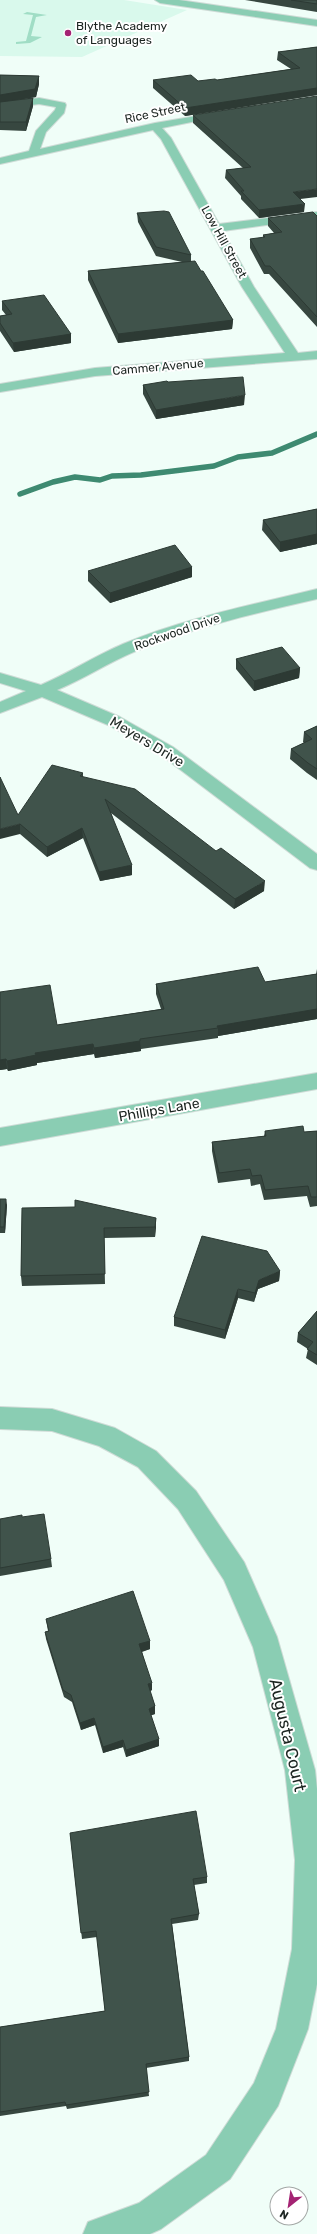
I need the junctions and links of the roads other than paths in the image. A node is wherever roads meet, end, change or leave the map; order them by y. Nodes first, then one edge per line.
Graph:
1 (160, 0) edge
2 (317, 23) edge
3 (0, 106) edge
4 (235, 111) edge
5 (155, 126) junction
6 (33, 154) junction
7 (0, 161) edge
8 (317, 215) edge
9 (217, 228) junction
10 (317, 355) edge
11 (295, 358) junction
12 (0, 388) edge
13 (317, 594) edge
14 (0, 678) edge
15 (44, 691) junction
16 (0, 696) edge
17 (0, 708) edge
18 (317, 864) edge
19 (317, 1081) edge
20 (0, 1137) edge
21 (0, 1418) edge
22 (100, 2234) edge

1 - 2 street
3 - 6 street
4 - 5 street, Rice Street
5 - 6 street, Rice Street
5 - 9 street, Low Hill Street
6 - 7 street, Rice Street
8 - 9 street
9 - 11 street, Low Hill Street
10 - 11 street, Cammer Avenue
11 - 12 street, Cammer Avenue
13 - 15 street, Rockwood Drive
14 - 15 street, Meyers Drive
15 - 16 street, Rockwood Drive
15 - 17 street, Rockwood Drive
15 - 18 street, Meyers Drive
19 - 20 street, Phillips Lane
21 - 22 street, Augusta Court

